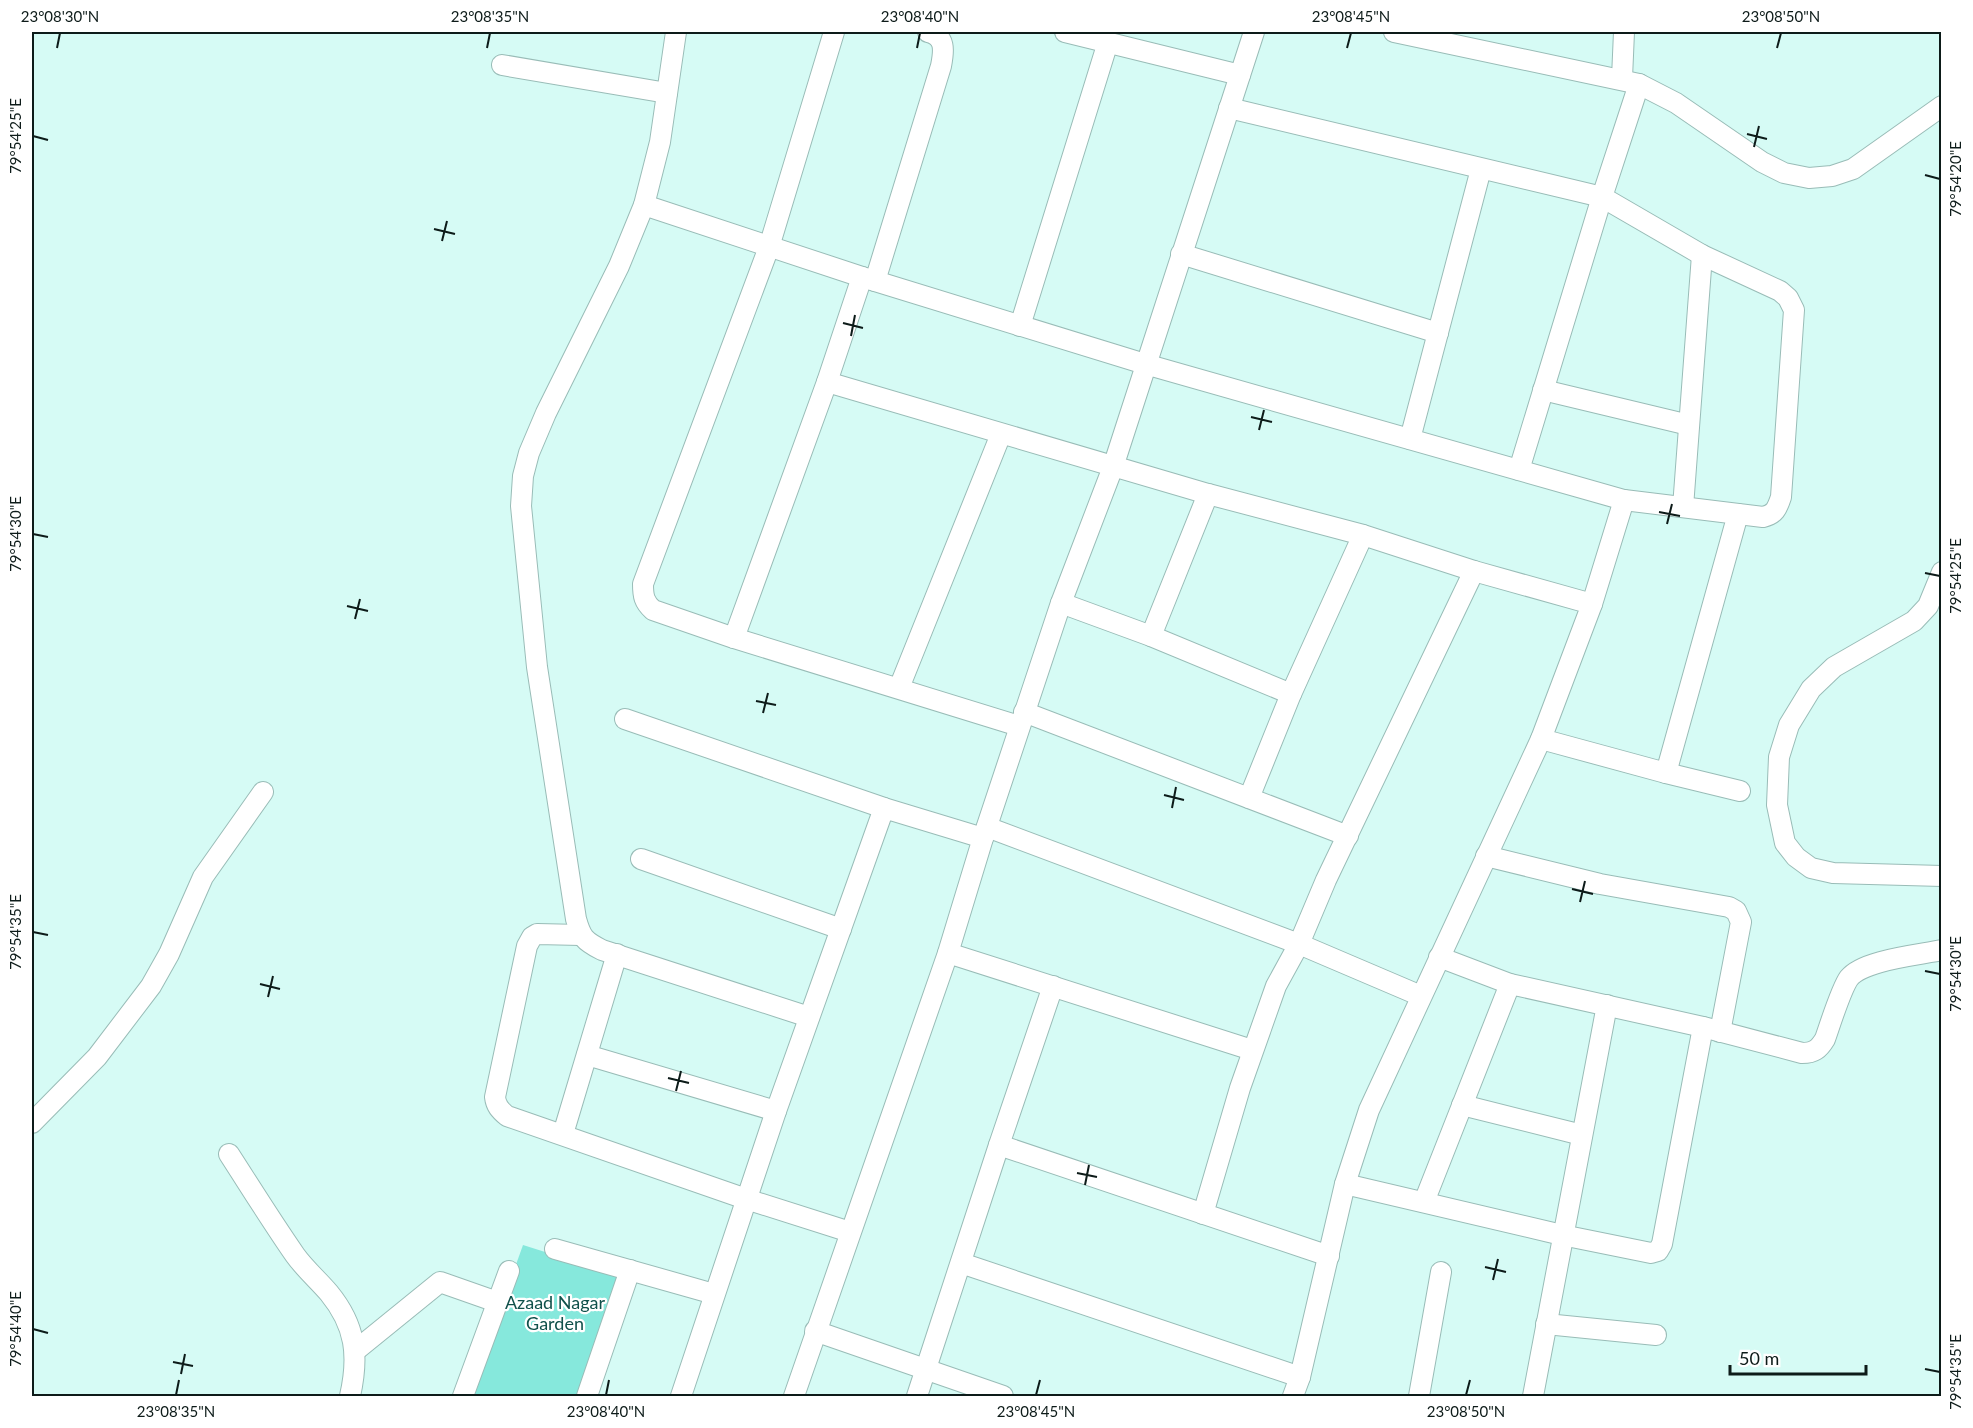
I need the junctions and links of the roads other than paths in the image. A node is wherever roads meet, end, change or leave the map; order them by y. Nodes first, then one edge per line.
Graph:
1 (676, 32) edge
2 (834, 32) edge
3 (928, 32) edge
4 (1065, 32) edge
5 (1254, 32) edge
6 (1394, 32) edge
7 (1624, 32) edge
8 (1108, 42) junction
9 (502, 65) dead end
10 (1240, 75) junction
11 (1630, 81) junction
12 (667, 93) junction
13 (1941, 106) edge
14 (1229, 108) junction
15 (1481, 170) junction
16 (1602, 197) junction
17 (644, 205) junction
18 (769, 247) junction
19 (1181, 254) junction
20 (1702, 255) junction
21 (869, 279) junction
22 (1020, 326) junction
23 (1438, 333) junction
24 (1145, 364) junction
25 (827, 382) junction
26 (1543, 390) junction
27 (1689, 425) junction
28 (1001, 434) junction
29 (1410, 439) junction
30 (1113, 467) junction
31 (1520, 470) junction
32 (1208, 494) junction
33 (1624, 500) junction
34 (1683, 507) junction
35 (1738, 514) junction
36 (1363, 535) junction
37 (1474, 572) junction
38 (1941, 572) edge
39 (1061, 603) junction
40 (1592, 604) junction
41 (1151, 636) junction
42 (734, 638) junction
43 (899, 688) junction
44 (1291, 694) junction
45 (1022, 719) junction
46 (625, 720) dead end
47 (1541, 739) junction
48 (1666, 773) junction
49 (1740, 791) dead end
50 (263, 792) dead end
51 (1249, 798) junction
52 (884, 808) junction
53 (985, 833) junction
54 (1348, 836) junction
55 (1486, 856) junction
56 (641, 859) dead end
57 (1941, 876) edge
58 (841, 928) junction
59 (580, 935) junction
60 (1299, 944) junction
61 (1941, 950) edge
62 (948, 952) junction
63 (617, 954) junction
64 (1439, 957) junction
65 (1510, 984) junction
66 (1053, 986) junction
67 (1421, 996) junction
68 (1607, 1005) junction
69 (809, 1017) junction
70 (1711, 1030) junction
71 (1252, 1050) junction
72 (587, 1055) junction
73 (1462, 1105) junction
74 (776, 1111) junction
75 (32, 1123) edge
76 (563, 1134) junction
77 (1582, 1135) junction
78 (999, 1145) junction
79 (230, 1154) dead end
80 (1345, 1184) junction
81 (746, 1199) junction
82 (1424, 1202) junction
83 (1203, 1214) junction
84 (850, 1232) junction
85 (1562, 1235) junction
86 (555, 1249) dead end
87 (1329, 1256) junction
88 (961, 1263) junction
89 (630, 1270) junction
90 (509, 1271) dead end
91 (1441, 1272) dead end
92 (714, 1294) junction
93 (497, 1302) junction
94 (1546, 1324) junction
95 (815, 1331) junction
96 (1656, 1335) dead end
97 (355, 1351) junction
98 (926, 1370) junction
99 (1300, 1377) junction
100 (350, 1396) edge
101 (463, 1396) edge
102 (587, 1396) edge
103 (681, 1396) edge
104 (794, 1396) edge
105 (917, 1396) edge
106 (1003, 1396) edge
107 (1293, 1396) edge
108 (1419, 1396) edge
109 (1533, 1396) edge

1 - 12 street
2 - 18 street
3 - 21 street
4 - 8 street
5 - 10 street
6 - 11 street
7 - 11 street
8 - 10 street
8 - 22 street
9 - 12 street
10 - 14 street
11 - 13 street
11 - 16 street
12 - 17 street
14 - 15 street
14 - 19 street
15 - 16 street
15 - 23 street
16 - 20 street
16 - 26 street
17 - 18 street
17 - 59 street
18 - 21 street
18 - 42 street
19 - 23 street
19 - 24 street
20 - 27 street
20 - 35 street
21 - 22 street
21 - 25 street
22 - 24 street
23 - 29 street
24 - 29 street
24 - 30 street
25 - 28 street
25 - 42 street
26 - 27 street
26 - 31 street
27 - 34 street
28 - 30 street
28 - 43 street
29 - 31 street
30 - 32 street
30 - 39 street
31 - 33 street
32 - 36 street
32 - 41 street
33 - 34 street
33 - 40 street
34 - 35 street
35 - 48 street
36 - 37 street
36 - 44 street
37 - 40 street
37 - 54 street
38 - 57 street
39 - 41 street
39 - 45 street
40 - 47 street
41 - 44 street
42 - 43 street
43 - 45 street
44 - 51 street
45 - 51 street
45 - 53 street
46 - 52 street
47 - 48 street
47 - 55 street
48 - 49 street
50 - 75 street
51 - 54 street
52 - 53 street
52 - 58 street
53 - 60 street
53 - 62 street
54 - 60 street
55 - 64 street
55 - 70 street
56 - 58 street
58 - 69 street
59 - 63 street
59 - 76 street
60 - 67 street
60 - 71 street
61 - 70 street
62 - 66 street
62 - 84 street
63 - 69 street
63 - 72 street
64 - 65 street
64 - 67 street
65 - 68 street
65 - 73 street
66 - 71 street
66 - 78 street
67 - 80 street
68 - 70 street
68 - 77 street
69 - 74 street
70 - 85 street
71 - 83 street
72 - 74 street
72 - 76 street
73 - 77 street
73 - 82 street
74 - 81 street
76 - 81 street
77 - 85 street
78 - 83 street
78 - 88 street
79 - 97 street
80 - 82 street
80 - 87 street
81 - 84 street
81 - 92 street
82 - 85 street
83 - 87 street
84 - 95 street
85 - 94 street
86 - 89 street
87 - 99 street
88 - 98 street
88 - 99 street
89 - 92 street
89 - 102 street
90 - 93 street
91 - 108 street
92 - 103 street
93 - 97 street
93 - 101 street
94 - 96 street
94 - 109 street
95 - 98 street
95 - 104 street
97 - 100 street
98 - 105 street
98 - 106 street
99 - 107 street

